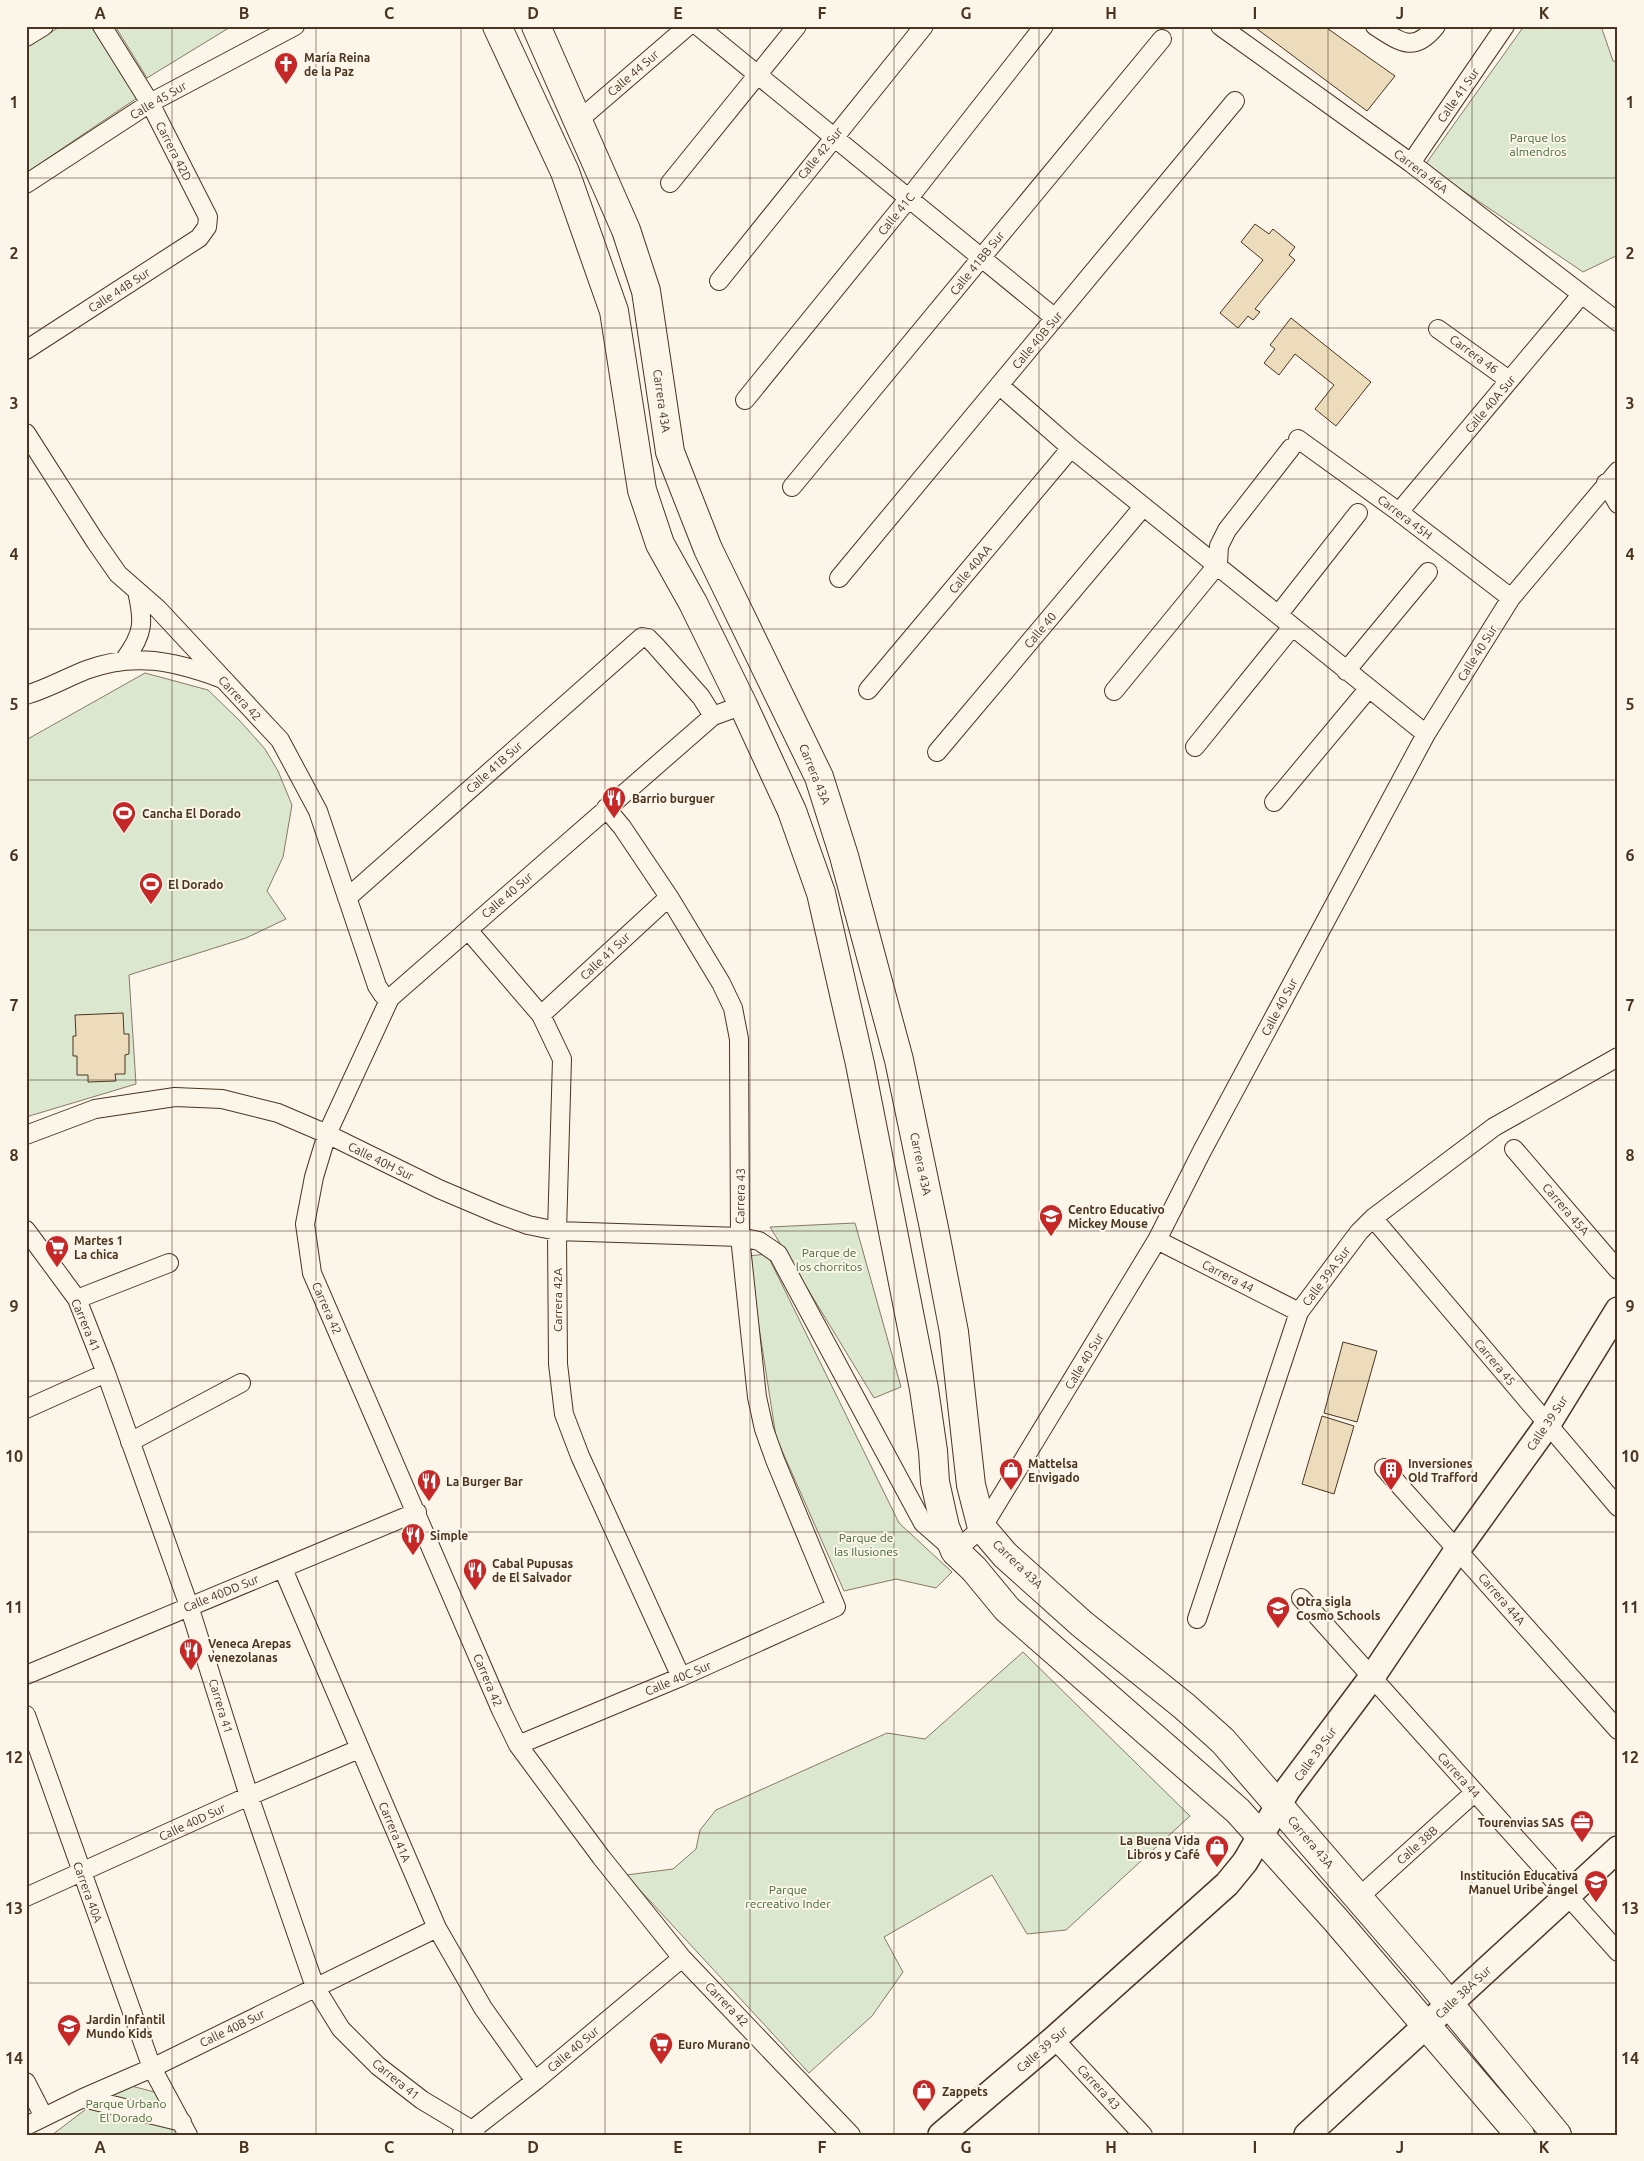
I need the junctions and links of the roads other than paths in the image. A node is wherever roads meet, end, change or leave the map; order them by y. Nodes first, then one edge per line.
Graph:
1 (44, 26) edge
2 (102, 26) edge
3 (295, 26) edge
4 (497, 26) edge
5 (536, 26) edge
6 (688, 26) edge
7 (698, 26) edge
8 (797, 26) edge
9 (924, 26) edge
10 (1044, 26) edge
11 (1220, 26) edge
12 (1375, 26) edge
13 (1436, 26) edge
14 (1505, 26) edge
15 (26, 37) edge
16 (1162, 39) dead end
17 (758, 75) junction
18 (1235, 101) dead end
19 (150, 103) junction
20 (579, 120) junction
21 (833, 136) junction
22 (1411, 163) junction
23 (670, 183) dead end
24 (26, 184) edge
25 (908, 198) junction
26 (207, 227) joint
27 (982, 258) junction
28 (719, 281) dead end
29 (1581, 295) junction
30 (1055, 318) junction
31 (1618, 322) edge
32 (1438, 328) dead end
33 (26, 350) edge
34 (1510, 380) junction
35 (1000, 384) junction
36 (745, 400) dead end
37 (26, 433) edge
38 (1071, 448) junction
39 (1612, 477) edge
40 (792, 487) dead end
41 (1618, 504) edge
42 (1143, 507) junction
43 (1399, 512) junction
44 (1358, 513) dead end
45 (1218, 564) junction
46 (1428, 572) dead end
47 (839, 578) dead end
48 (138, 591) junction
49 (1511, 598) junction
50 (1278, 615) junction
51 (1292, 627) junction
52 (125, 659) junction
53 (1346, 671) junction
54 (223, 679) junction
55 (1369, 688) junction
56 (868, 690) dead end
57 (1114, 691) dead end
58 (26, 695) edge
59 (743, 706) junction
60 (713, 716) junction
61 (1426, 734) junction
62 (1195, 747) dead end
63 (937, 752) dead end
64 (1274, 802) dead end
65 (606, 808) junction
66 (669, 897) junction
67 (347, 898) junction
68 (468, 930) junction
69 (390, 998) junction
70 (541, 1015) junction
71 (1618, 1057) edge
72 (327, 1134) junction
73 (26, 1135) edge
74 (1514, 1149) dead end
75 (1373, 1218) junction
76 (26, 1230) edge
77 (557, 1231) junction
78 (740, 1237) junction
79 (1157, 1240) junction
80 (169, 1263) dead end
81 (1618, 1270) edge
82 (77, 1299) junction
83 (1618, 1310) edge
84 (1299, 1312) junction
85 (106, 1374) junction
86 (241, 1383) dead end
87 (26, 1409) edge
88 (1548, 1424) junction
89 (130, 1442) junction
90 (1384, 1468) dead end
91 (1618, 1507) edge
92 (417, 1512) junction
93 (982, 1528) junction
94 (1458, 1549) junction
95 (955, 1551) junction
96 (283, 1569) junction
97 (1301, 1598) dead end
98 (189, 1606) junction
99 (836, 1607) joint
100 (1198, 1619) dead end
101 (26, 1675) edge
102 (682, 1677) junction
103 (1372, 1677) junction
104 (26, 1715) edge
105 (1618, 1730) edge
106 (518, 1744) junction
107 (359, 1749) junction
108 (1475, 1792) junction
109 (249, 1796) junction
110 (1279, 1804) junction
111 (1259, 1836) junction
112 (1618, 1849) edge
113 (81, 1873) junction
114 (1567, 1896) junction
115 (26, 1897) edge
116 (1358, 1898) junction
117 (437, 1928) junction
118 (1618, 1952) edge
119 (682, 1958) junction
120 (315, 1987) junction
121 (1449, 2004) junction
122 (1427, 2026) junction
123 (1054, 2039) junction
124 (152, 2068) junction
125 (534, 2081) junction
126 (26, 2082) edge
127 (83, 2098) junction
128 (44, 2117) junction
129 (26, 2126) edge
130 (185, 2129) edge
131 (469, 2133) edge
132 (851, 2135) edge
133 (941, 2135) edge
134 (1143, 2135) edge
135 (1307, 2135) edge
136 (1520, 2135) edge
137 (1558, 2135) edge

1 - 15 street
2 - 19 street, Carrera 42D
3 - 19 street, Calle 45 Sur
4 - 59 main road
5 - 20 main road, Carrera 43A
6 - 20 street, Calle 44 Sur
7 - 17 street
8 - 17 street
9 - 21 street, Calle 42 Sur
10 - 25 street, Calle 41C
11 - 22 street, Carrera 46A
12 - 13 street
14 - 22 street, Calle 41 Sur
16 - 27 street, Calle 41BB Sur
17 - 21 street
17 - 23 street
18 - 30 street, Calle 40B Sur
19 - 24 street, Calle 45 Sur
19 - 26 street, Carrera 42D
20 - 93 main road, Carrera 43A
21 - 25 street
21 - 28 street, Calle 42 Sur
22 - 29 street, Carrera 46A
25 - 27 street
25 - 36 street, Calle 41C
26 - 33 street, Calle 44B Sur
27 - 30 street
27 - 40 street, Calle 41BB Sur
29 - 31 street, Carrera 46A
29 - 34 street, Calle 40A Sur
30 - 35 street, Calle 40B Sur
32 - 34 street, Carrera 46
34 - 43 street, Calle 40A Sur
35 - 38 street
35 - 47 street, Calle 40B Sur
37 - 48 street, Carrera 42
38 - 42 street
38 - 56 street, Calle 40AA
39 - 41 street
39 - 49 street, Calle 40 Sur
42 - 45 street
42 - 63 street, Calle 40
43 - 45 street, Carrera 45H
43 - 49 street, Carrera 45H
44 - 50 street
45 - 50 street
45 - 57 street
46 - 53 street
48 - 52 street
48 - 54 street, Carrera 42
49 - 61 street, Calle 40 Sur
50 - 51 street
51 - 53 street
51 - 62 street
52 - 54 street
52 - 58 street
53 - 55 street
54 - 67 street, Carrera 42
55 - 61 street
55 - 64 street
59 - 60 street, Calle 40 Sur
59 - 95 main road
60 - 65 street, Calle 40 Sur
60 - 67 street, Calle 41B Sur
61 - 79 street, Calle 40 Sur
65 - 66 street, Carrera 43
65 - 68 street, Calle 40 Sur
66 - 70 street, Calle 41 Sur
66 - 78 street, Carrera 43
67 - 69 street, Carrera 42
68 - 69 street, Calle 40 Sur
68 - 70 street, Carrera 42A
69 - 72 street, Calle 40 Sur
70 - 77 street, Carrera 42A
71 - 75 street, Calle 39A Sur
72 - 73 street, Calle 40H Sur
72 - 77 street, Calle 40H Sur
72 - 92 street, Carrera 42
74 - 81 street, Carrera 45A
75 - 84 street, Calle 39A Sur
75 - 88 street, Carrera 45
76 - 82 street, Carrera 41
77 - 78 street, Calle 40H Sur
77 - 102 street, Carrera 42A
78 - 95 street
78 - 99 street, Carrera 43
79 - 84 street, Carrera 44
79 - 93 street, Calle 40 Sur
80 - 82 street
82 - 85 street, Carrera 41
83 - 88 street, Calle 39 Sur
84 - 100 street, Calle 39A Sur
85 - 87 street
85 - 89 street, Carrera 41
86 - 89 street
88 - 91 street, Carrera 45
88 - 94 street, Calle 39 Sur
89 - 98 street, Carrera 41
90 - 94 street, Carrera 44A
92 - 96 street, Calle 40DD Sur
92 - 106 street, Carrera 42
93 - 95 street, Calle 40 Sur
93 - 110 main road, Carrera 43A
94 - 103 street, Calle 39 Sur
94 - 105 street, Carrera 44A
95 - 111 main road
96 - 98 street, Calle 40DD Sur
96 - 107 street, Carrera 41A
97 - 103 street, Carrera 44
98 - 101 street, Calle 40DD Sur
98 - 109 street, Carrera 41
99 - 102 street, Calle 40C Sur
102 - 106 street, Calle 40C Sur
103 - 108 street, Carrera 44
103 - 110 street, Calle 39 Sur
104 - 113 street, Carrera 40A
106 - 119 street, Carrera 42
107 - 109 street, Calle 40D Sur
107 - 117 street, Carrera 41A
108 - 114 street, Carrera 44
108 - 116 street, Calle 38B
109 - 113 street, Calle 40D Sur
109 - 120 street, Carrera 41
110 - 111 street, Calle 39 Sur
110 - 116 main road, Carrera 43A
111 - 122 main road
111 - 123 street, Calle 39 Sur
112 - 114 street, Calle 38A Sur
113 - 115 street, Calle 40D Sur
113 - 124 street, Carrera 40A
114 - 118 street, Carrera 44
114 - 121 street, Calle 38A Sur
116 - 121 main road, Carrera 43A
117 - 120 street, Calle 40B Sur
117 - 125 street, Carrera 41A
119 - 125 street, Calle 40 Sur
119 - 132 street, Carrera 42
120 - 124 street, Calle 40B Sur
120 - 131 street, Carrera 41
121 - 122 street, Calle 38A Sur
121 - 137 main road, Carrera 43A
122 - 135 street, Calle 38A Sur
122 - 136 main road
123 - 133 street, Calle 39 Sur
123 - 134 street, Carrera 43
124 - 127 street, Calle 40B Sur
124 - 130 street, Carrera 40A
125 - 131 street, Calle 40 Sur
126 - 128 street
127 - 128 street, Calle 40B Sur
127 - 130 street
128 - 129 street, Calle 40B Sur

